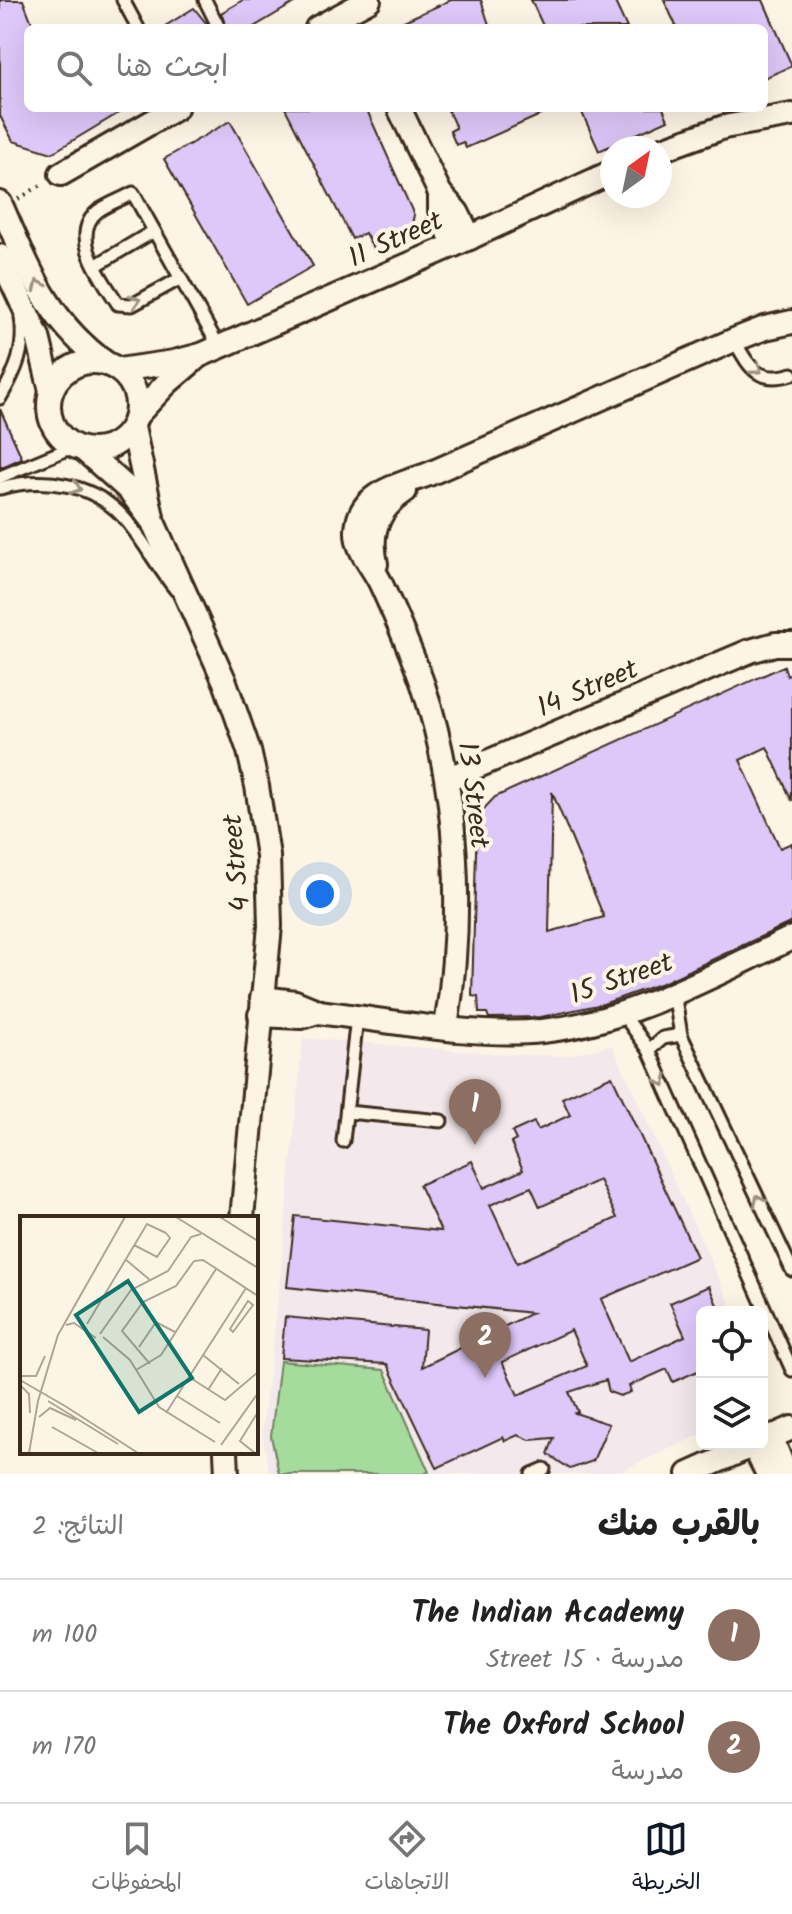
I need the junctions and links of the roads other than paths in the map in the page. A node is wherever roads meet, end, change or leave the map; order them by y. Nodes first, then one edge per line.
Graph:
1 (123, 0) edge
2 (205, 0) edge
3 (360, 12) edge
4 (136, 24) edge
5 (217, 24) edge
6 (328, 24) edge
7 (169, 112) edge
8 (401, 112) edge
9 (792, 115) edge
10 (672, 146) edge
11 (61, 174) road end
12 (600, 178) edge
13 (1, 206) edge
14 (154, 231) junction
15 (462, 242) junction
16 (0, 256) edge
17 (95, 266) junction
18 (181, 278) junction
19 (9, 281) edge
20 (792, 322) edge
21 (734, 340) junction
22 (210, 351) junction
23 (113, 367) junction
24 (792, 374) edge
25 (51, 391) junction
26 (0, 398) edge
27 (135, 421) junction
28 (80, 448) junction
29 (0, 477) edge
30 (0, 488) edge
31 (153, 522) junction
32 (189, 603) junction
33 (792, 630) edge
34 (792, 644) edge
35 (750, 651) junction
36 (447, 779) junction
37 (792, 938) edge
38 (674, 993) junction
39 (261, 1006) junction
40 (623, 1014) junction
41 (357, 1017) junction
42 (446, 1027) junction
43 (681, 1035) junction
44 (649, 1050) junction
45 (347, 1112) junction
46 (441, 1121) dead end
47 (343, 1141) dead end
48 (242, 1216) edge
49 (792, 1270) edge
50 (792, 1370) edge
51 (792, 1428) edge
52 (768, 1439) edge
53 (743, 1450) edge
54 (763, 1450) edge
55 (767, 1450) edge
56 (226, 1454) edge
57 (544, 1469) dead end
58 (227, 1474) edge
59 (532, 1474) edge
60 (689, 1474) edge
61 (768, 1474) edge
62 (786, 1474) edge

1 - 4 lane
2 - 5 lane
3 - 6 street
7 - 11 street
8 - 15 street
9 - 10 street
12 - 15 street, 11 Street
23 -> 13 street
14 - 17 lane
14 - 17 lane
14 - 18 lane
15 - 22 street, 11 Street
16 - 19 street
17 -> 18 lane
18 - 22 lane
19 - 25 street
19 - 26 lane
20 - 21 street, 13 Street
21 -> 24 lane
21 - 36 street, 13 Street
22 - 23 street, 11 Street
22 - 27 street, 11 Street
23 - 25 street
23 - 27 street
25 - 28 street
27 - 28 street
27 - 31 street, 4 Street
28 - 29 lane
28 - 31 street, 4 Street
30 -> 32 lane
31 - 32 street, 4 Street
32 - 39 street, 4 Street
33 - 35 street, 14 Street
34 - 35 street, 14 Street
35 - 36 street, 14 Street
36 - 42 street, 13 Street
37 - 38 street, 15 Street
38 - 40 street, 15 Street
38 - 43 lane
39 - 41 street, 15 Street
39 - 48 street, 4 Street
40 - 42 street, 15 Street
40 - 44 lane
41 - 42 street, 15 Street
41 - 45 lane
43 - 44 lane
49 -> 43 lane
44 -> 50 lane
45 - 46 lane
45 - 47 lane
51 - 52 street
53 - 60 street
54 - 61 street
55 - 62 street
56 - 58 street
57 - 59 lane

